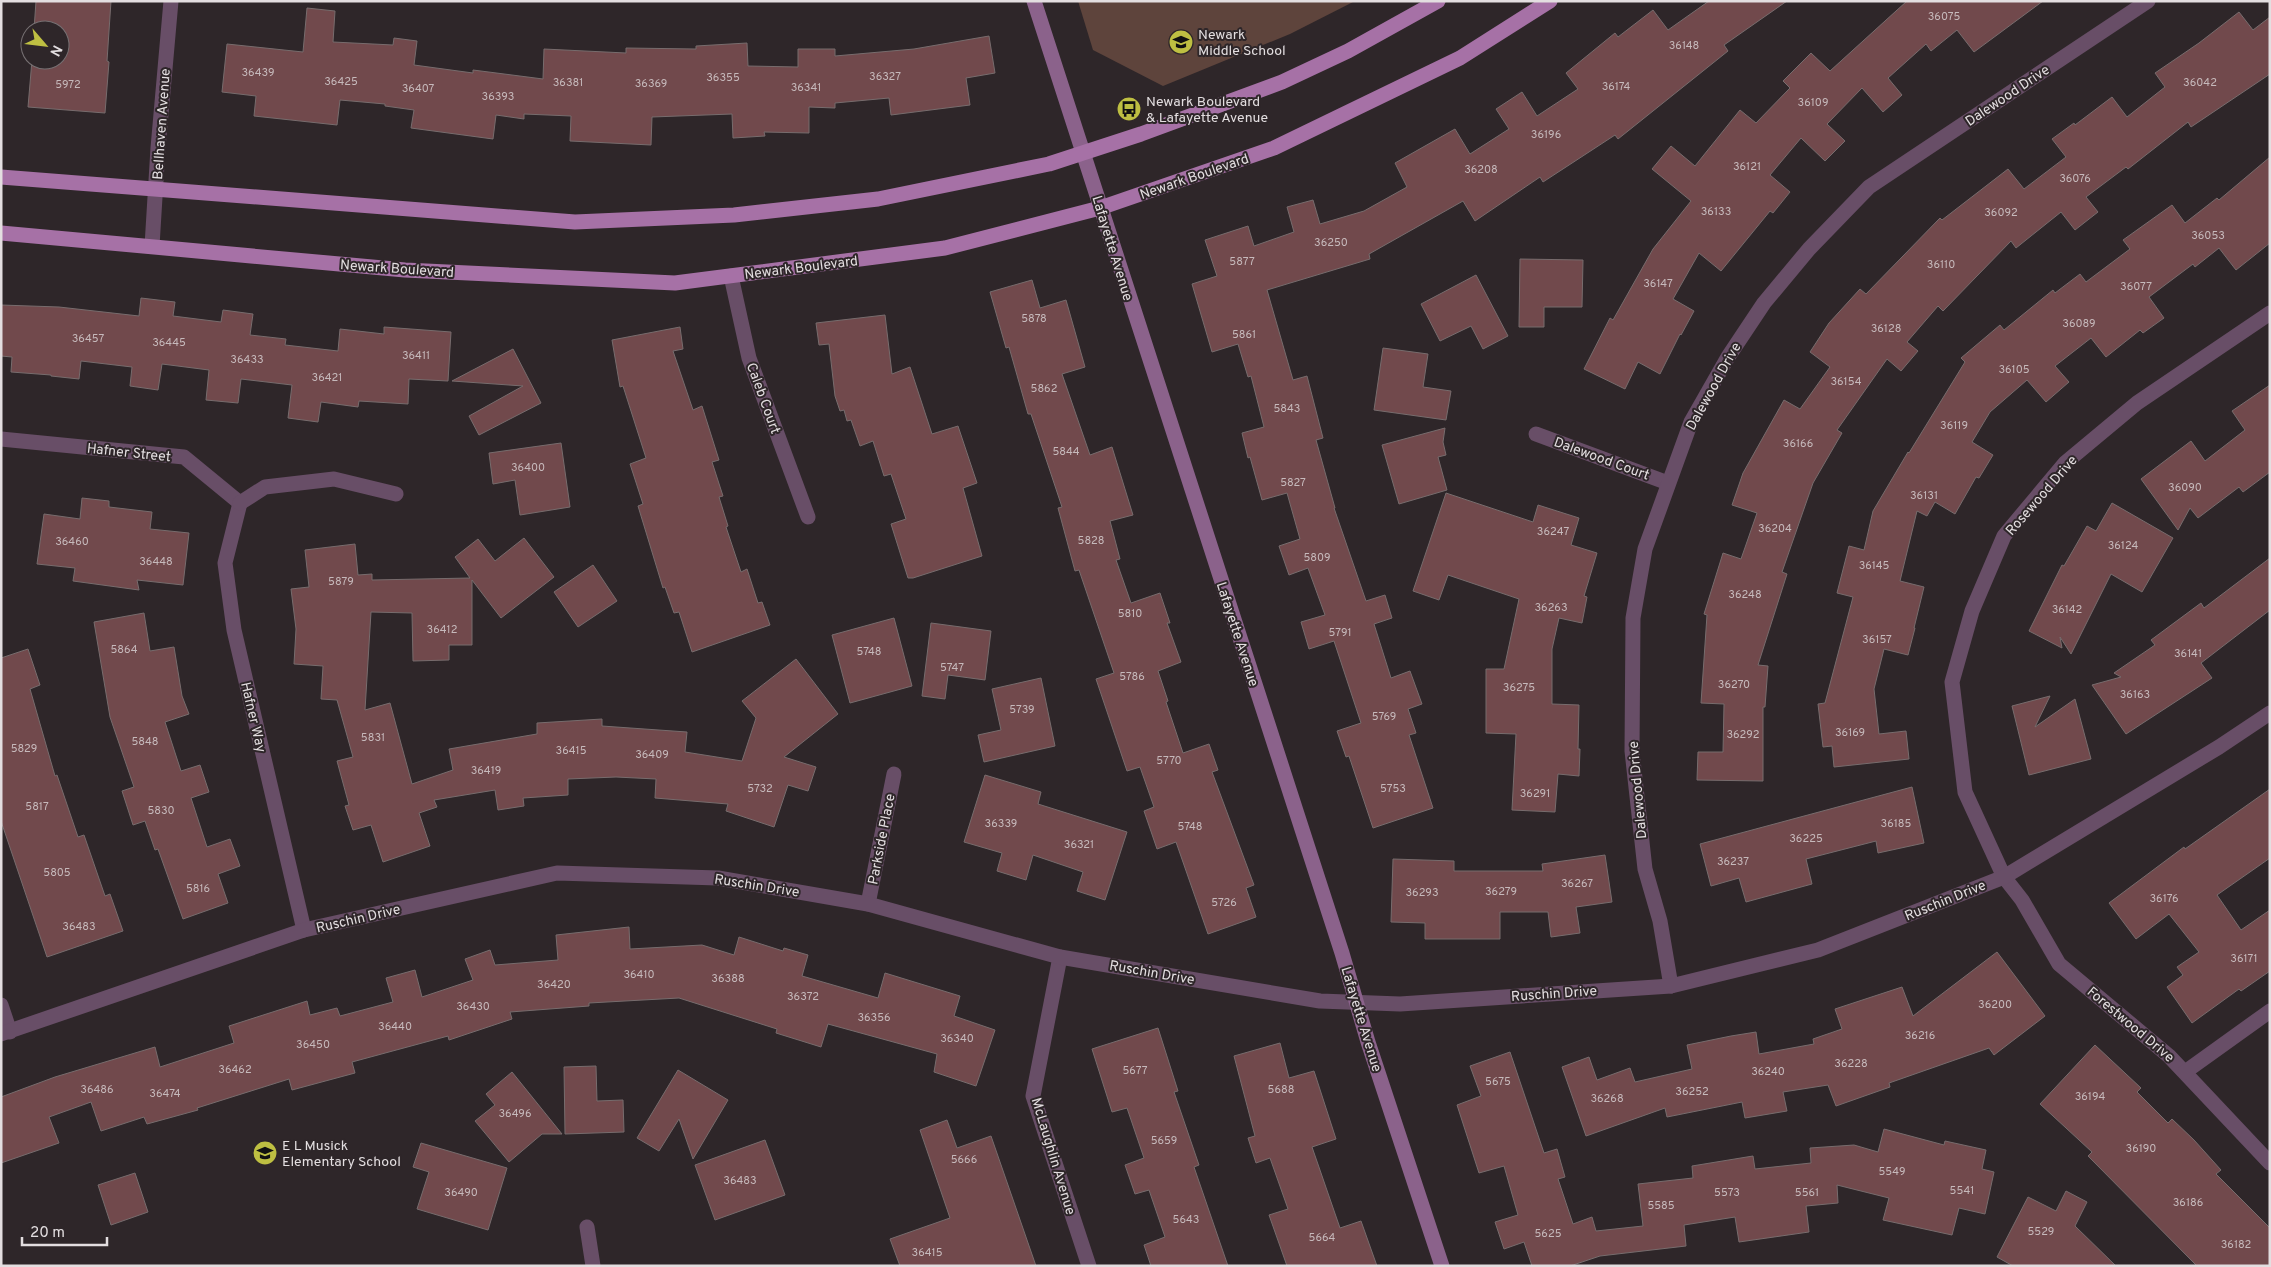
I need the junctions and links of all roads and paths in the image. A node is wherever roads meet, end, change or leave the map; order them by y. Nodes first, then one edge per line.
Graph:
1 (171, 1) edge
2 (1034, 1) edge
3 (1438, 1) edge
4 (1550, 1) edge
5 (2148, 1) edge
6 (1083, 152) junction
7 (1, 177) edge
8 (156, 189) junction
9 (1100, 208) junction
10 (1, 233) edge
11 (152, 246) junction
12 (731, 276) junction
13 (2270, 313) edge
14 (1536, 434) dead end
15 (1, 439) edge
16 (1668, 483) junction
17 (396, 494) dead end
18 (240, 503) junction
19 (808, 517) dead end
20 (2270, 713) edge
21 (894, 774) dead end
22 (2004, 877) junction
23 (868, 904) junction
24 (304, 930) junction
25 (1060, 957) junction
26 (1671, 986) junction
27 (1356, 1002) junction
28 (1, 1005) edge
29 (2270, 1011) edge
30 (5, 1033) edge
31 (2185, 1072) junction
32 (2270, 1164) edge
33 (586, 1226) dead end
34 (593, 1266) edge
35 (1089, 1266) edge
36 (1442, 1266) edge

1 - 8 street, Bellhaven Avenue
2 - 6 street, Lafayette Avenue
3 - 6 main road
4 - 9 main road, Newark Boulevard
5 - 16 street, Dalewood Drive
6 - 8 main road
6 - 9 street, Lafayette Avenue
7 - 8 main road
8 - 11 street, Bellhaven Avenue
9 - 12 main road, Newark Boulevard
9 - 27 street, Lafayette Avenue
10 - 11 main road, Newark Boulevard
11 - 12 main road, Newark Boulevard
12 - 19 street, Caleb Court
13 - 22 street, Rosewood Drive
14 - 16 street, Dalewood Court
15 - 18 street, Hafner Street
16 - 26 street, Dalewood Drive
17 - 18 street
18 - 24 street, Hafner Way
20 - 22 street, Ruschin Drive
21 - 23 street, Parkside Place
22 - 26 street, Ruschin Drive
22 - 31 street, Forestwood Drive
23 - 24 street, Ruschin Drive
23 - 25 street, Ruschin Drive
24 - 30 street, Ruschin Drive
25 - 27 street, Ruschin Drive
25 - 35 street, McLaughlin Avenue
26 - 27 street, Ruschin Drive
27 - 36 street, Lafayette Avenue
28 - 30 street
29 - 31 street
31 - 32 street, Forestwood Drive
33 - 34 street

